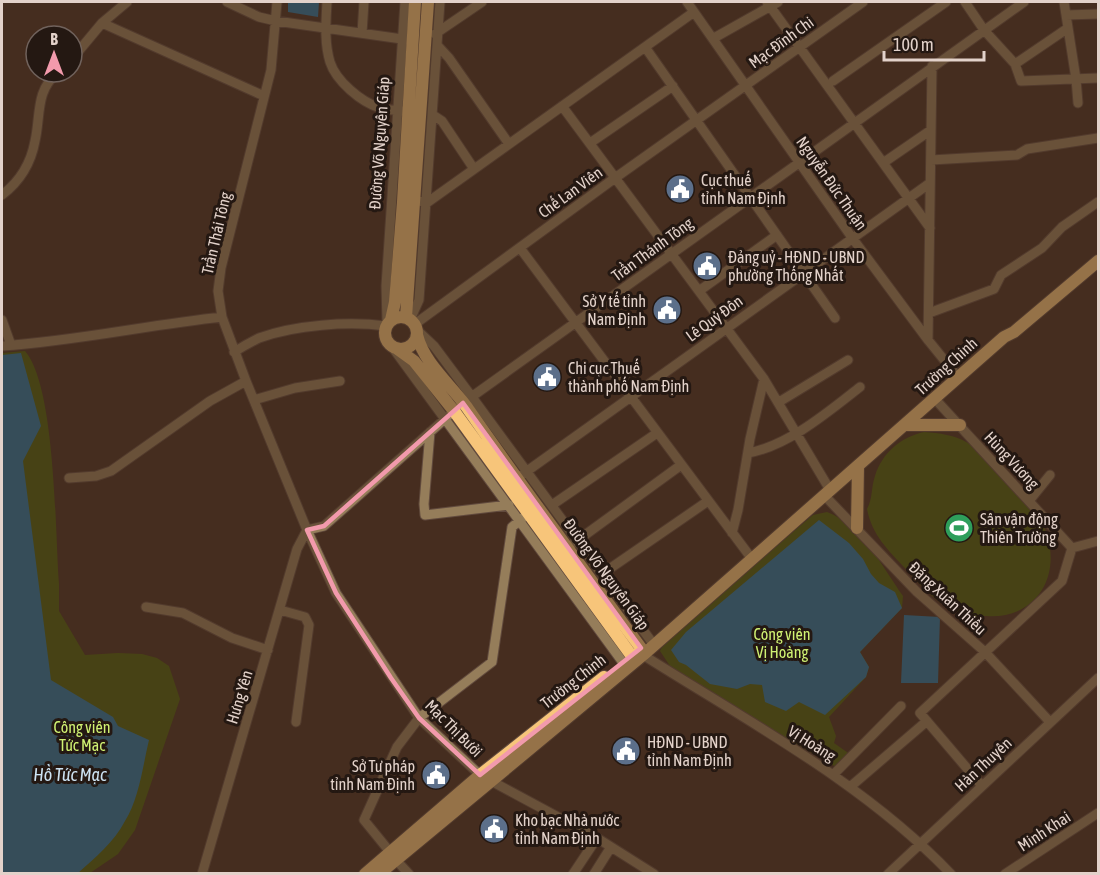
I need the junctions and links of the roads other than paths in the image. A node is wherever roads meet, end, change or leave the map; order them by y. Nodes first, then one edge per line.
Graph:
1 (127, 2) edge
2 (227, 2) edge
3 (277, 2) edge
4 (327, 2) edge
5 (364, 2) edge
6 (405, 2) edge
7 (415, 2) edge
8 (428, 2) edge
9 (440, 2) edge
10 (482, 2) edge
11 (687, 2) edge
12 (863, 2) edge
13 (945, 2) edge
14 (965, 2) edge
15 (1024, 2) edge
16 (1064, 2) edge
17 (772, 3) edge
18 (694, 12) junction
19 (1098, 14) edge
20 (1066, 15) junction
21 (276, 21) junction
22 (102, 23) junction
23 (326, 28) junction
24 (1068, 28) junction
25 (984, 30) junction
26 (438, 32) junction
27 (362, 33) junction
28 (714, 38) junction
29 (420, 41) junction
30 (84, 45) edge
31 (645, 46) junction
32 (799, 46) junction
33 (1014, 64) junction
34 (932, 66) junction
35 (1098, 78) edge
36 (1076, 79) junction
37 (834, 81) dead end
38 (46, 84) edge
39 (673, 86) junction
40 (746, 86) junction
41 (264, 96) junction
42 (1077, 104) dead end
43 (562, 106) junction
44 (403, 111) junction
45 (433, 115) junction
46 (697, 120) junction
47 (855, 122) junction
48 (931, 130) junction
49 (1098, 138) edge
50 (590, 143) junction
51 (509, 144) junction
52 (931, 160) junction
53 (799, 161) junction
54 (883, 163) junction
55 (474, 169) junction
56 (615, 178) junction
57 (930, 183) junction
58 (2, 195) edge
59 (750, 197) junction
60 (907, 199) junction
61 (409, 201) junction
62 (1098, 202) edge
63 (930, 228) junction
64 (777, 235) junction
65 (853, 239) junction
66 (520, 248) junction
67 (1098, 253) edge
68 (671, 254) junction
69 (1098, 261) edge
70 (803, 273) junction
71 (699, 291) junction
72 (929, 313) junction
73 (222, 317) junction
74 (835, 318) dead end
75 (2, 320) edge
76 (575, 322) junction
77 (388, 323) junction
78 (413, 325) junction
79 (726, 328) junction
80 (1004, 337) junction
81 (928, 340) junction
82 (6, 345) edge
83 (394, 347) junction
84 (234, 352) junction
85 (848, 360) dead end
86 (958, 377) junction
87 (764, 379) junction
88 (246, 381) junction
89 (340, 381) dead end
90 (860, 387) dead end
91 (630, 397) junction
92 (935, 399) junction
93 (254, 400) junction
94 (779, 402) junction
95 (458, 407) junction
96 (904, 425) junction
97 (960, 425) junction
98 (430, 432) junction
99 (657, 433) junction
100 (795, 433) junction
101 (748, 453) junction
102 (681, 465) junction
103 (858, 466) junction
104 (527, 471) junction
105 (1050, 475) dead end
106 (69, 478) dead end
107 (516, 479) junction
108 (827, 493) junction
109 (708, 501) junction
110 (1029, 501) junction
111 (552, 505) junction
112 (509, 506) junction
113 (801, 515) junction
114 (525, 517) junction
115 (857, 528) junction
116 (308, 530) junction
117 (732, 533) junction
118 (578, 540) junction
119 (1098, 541) edge
120 (567, 548) junction
121 (1072, 548) junction
122 (749, 555) junction
123 (602, 574) junction
124 (146, 607) dead end
125 (280, 610) junction
126 (268, 650) junction
127 (985, 652) junction
128 (639, 653) junction
129 (1098, 678) edge
130 (901, 706) dead end
131 (419, 718) junction
132 (927, 721) junction
133 (296, 722) dead end
134 (1050, 722) junction
135 (834, 774) junction
136 (480, 775) junction
137 (492, 780) junction
138 (982, 786) junction
139 (850, 787) junction
140 (1098, 813) edge
141 (597, 838) junction
142 (921, 842) junction
143 (611, 847) junction
144 (393, 856) junction
145 (202, 873) edge
146 (365, 873) edge
147 (379, 873) edge
148 (409, 873) edge
149 (573, 873) edge
150 (594, 873) edge
151 (651, 873) edge
152 (888, 873) edge
153 (951, 873) edge
154 (1005, 873) edge

1 - 22 street
2 - 21 street
3 - 21 street, Trần Thái Tông
4 - 23 street
5 - 27 street
6 - 29 street, Đường Võ Nguyên Giáp
7 - 29 main road, Đường Võ Nguyên Giáp
8 - 29 main road, Đường Võ Nguyên Giáp
9 - 26 street
10 - 26 street
11 - 18 street, Nguyễn Đức Thuận
12 - 32 street, Mạc Đĩnh Chi
13 - 37 street
14 - 25 street
15 - 25 street, Trần Thánh Tông
16 - 20 street
17 - 28 street
17 - 32 street
18 - 28 street, Nguyễn Đức Thuận
18 - 31 street
19 - 20 street
20 - 24 street
21 - 23 street
21 - 41 street, Trần Thái Tông
22 - 30 street
22 - 41 street
23 - 27 street
23 - 44 street
24 - 33 street
24 - 36 street
25 - 33 street
25 - 34 street, Trần Thánh Tông
26 - 29 street
27 - 29 street
28 - 40 street, Nguyễn Đức Thuận
29 - 44 main road, Đường Võ Nguyên Giáp
29 - 45 street, Đường Võ Nguyên Giáp
29 - 51 street
29 - 61 main road, Đường Võ Nguyên Giáp
31 - 39 street
31 - 43 street
32 - 40 street, Mạc Đĩnh Chi
32 - 47 street
33 - 36 street
34 - 47 street, Trần Thánh Tông
34 - 48 street
35 - 36 street
36 - 42 street
38 - 58 street
39 - 46 street
39 - 50 street
40 - 46 street, Chế Lan Viên
40 - 53 street, Nguyễn Đức Thuận
41 - 73 street, Trần Thái Tông
43 - 50 street, Đặng Xuân Thiều
43 - 51 street
44 - 61 main road, Đường Võ Nguyên Giáp
45 - 55 street
45 - 61 street, Đường Võ Nguyên Giáp
46 - 56 street, Chế Lan Viên
46 - 59 street
47 - 53 street, Trần Thánh Tông
47 - 54 street
48 - 52 street
48 - 54 street
49 - 52 street
50 - 56 street, Đặng Xuân Thiều
51 - 55 street
52 - 57 street
53 - 59 street, Trần Thánh Tông
53 - 65 street, Nguyễn Đức Thuận
54 - 60 street
55 - 61 street
56 - 66 street, Chế Lan Viên
56 - 68 street, Đặng Xuân Thiều
57 - 60 street, Lê Quý Đôn
57 - 63 street
59 - 64 street
59 - 68 street, Trần Thánh Tông
60 - 63 street
60 - 65 street, Lê Quý Đôn
61 - 77 main road, Đường Võ Nguyên Giáp
61 - 78 main road, Đường Võ Nguyên Giáp
62 - 72 street
63 - 72 street
64 - 70 street
64 - 71 street
65 - 70 street, Lê Quý Đôn
65 - 81 street, Nguyễn Đức Thuận
66 - 76 street
66 - 78 street, Chế Lan Viên
67 - 80 main road, Trường Chinh
68 - 71 street, Đặng Xuân Thiều
68 - 76 street, Trần Thánh Tông
69 - 80 main road, Trường Chinh
70 - 74 street
70 - 79 street, Lê Quý Đôn
71 - 79 street, Đặng Xuân Thiều
72 - 81 street
73 - 82 street
73 - 84 street, Trần Thái Tông
75 - 82 street
76 - 91 street
76 - 95 street, Trần Thánh Tông
77 - 78 main road
77 - 83 main road
77 - 84 street
78 - 83 main road
78 - 95 main road, Đường Võ Nguyên Giáp
79 - 87 street, Đặng Xuân Thiều
79 - 91 street, Lê Quý Đôn
80 - 86 main road, Trường Chinh
81 - 86 street, Nguyễn Đức Thuận
83 - 95 main road, Đường Võ Nguyên Giáp
84 - 88 street, Trần Thái Tông
85 - 94 street
86 - 92 main road, Trường Chinh
87 - 94 street, Đặng Xuân Thiều
87 - 101 street
88 - 93 street, Trần Thái Tông
88 - 106 street
89 - 93 street
90 - 100 street
91 - 99 street
91 - 104 street, Lê Quý Đôn
92 - 96 main road, Trường Chinh
92 - 97 street, Hùng Vương
93 - 116 street, Trần Thái Tông
94 - 100 street, Đặng Xuân Thiều
95 - 98 street, Trần Thánh Tông
95 - 104 street, Đường Võ Nguyên Giáp
95 - 107 main road, Đường Võ Nguyên Giáp
95 - 112 street, Đường Võ Nguyên Giáp
95 - 114 main road, Đường Võ Nguyên Giáp
96 - 97 main road
96 - 103 main road, Trường Chinh
97 - 110 street, Hùng Vương
98 - 112 street
98 - 116 street, Trần Thánh Tông
99 - 102 street
99 - 111 street
100 - 101 street
100 - 108 street, Đặng Xuân Thiều
101 - 117 street
102 - 109 street
102 - 118 street
103 - 108 main road, Trường Chinh
103 - 115 main road
104 - 107 street, Lê Quý Đôn
104 - 111 street, Đường Võ Nguyên Giáp
105 - 110 street
107 - 120 main road, Đường Võ Nguyên Giáp
108 - 113 main road, Trường Chinh
108 - 115 street, Đặng Xuân Thiều
109 - 117 street
109 - 123 street
110 - 121 street, Hùng Vương
111 - 118 street, Đường Võ Nguyên Giáp
112 - 114 street, Đường Võ Nguyên Giáp
113 - 122 main road, Trường Chinh
113 - 128 main road, Trường Chinh
114 - 128 main road, Đường Võ Nguyên Giáp
114 - 131 street
115 - 127 street, Đặng Xuân Thiều
116 - 125 street, Hưng Yên
116 - 131 street, Mạc Thị Bưởi
117 - 122 street
118 - 120 street
118 - 123 street, Đường Võ Nguyên Giáp
119 - 121 street
120 - 128 main road, Đường Võ Nguyên Giáp
121 - 127 street
122 - 128 main road, Trường Chinh
123 - 128 street, Đường Võ Nguyên Giáp
124 - 126 street
125 - 126 street, Hưng Yên
125 - 133 street
126 - 145 street, Hưng Yên
127 - 132 street
127 - 134 street, Đặng Xuân Thiều
128 - 135 street, Vị Hoàng
128 - 136 main road, Trường Chinh
128 - 137 main road, Trường Chinh
129 - 134 street, Hàn Thuyên
130 - 135 street
131 - 136 street, Mạc Thị Bưởi
131 - 144 street
132 - 138 street
132 - 139 street
134 - 138 street, Hàn Thuyên
135 - 139 street, Vị Hoàng
136 - 137 street, Mạc Thị Bưởi
136 - 144 main road, Trường Chinh
137 - 141 street, Mạc Thị Bưởi
137 - 144 main road, Trường Chinh
138 - 142 street, Hàn Thuyên
139 - 142 street, Vị Hoàng
140 - 154 street, Minh Khai
141 - 143 street, Mạc Thị Bưởi
141 - 149 street
142 - 152 street, Hàn Thuyên
142 - 153 street, Vị Hoàng
143 - 150 street
143 - 151 street, Mạc Thị Bưởi
144 - 146 main road, Trường Chinh
144 - 147 main road, Trường Chinh
144 - 148 street

